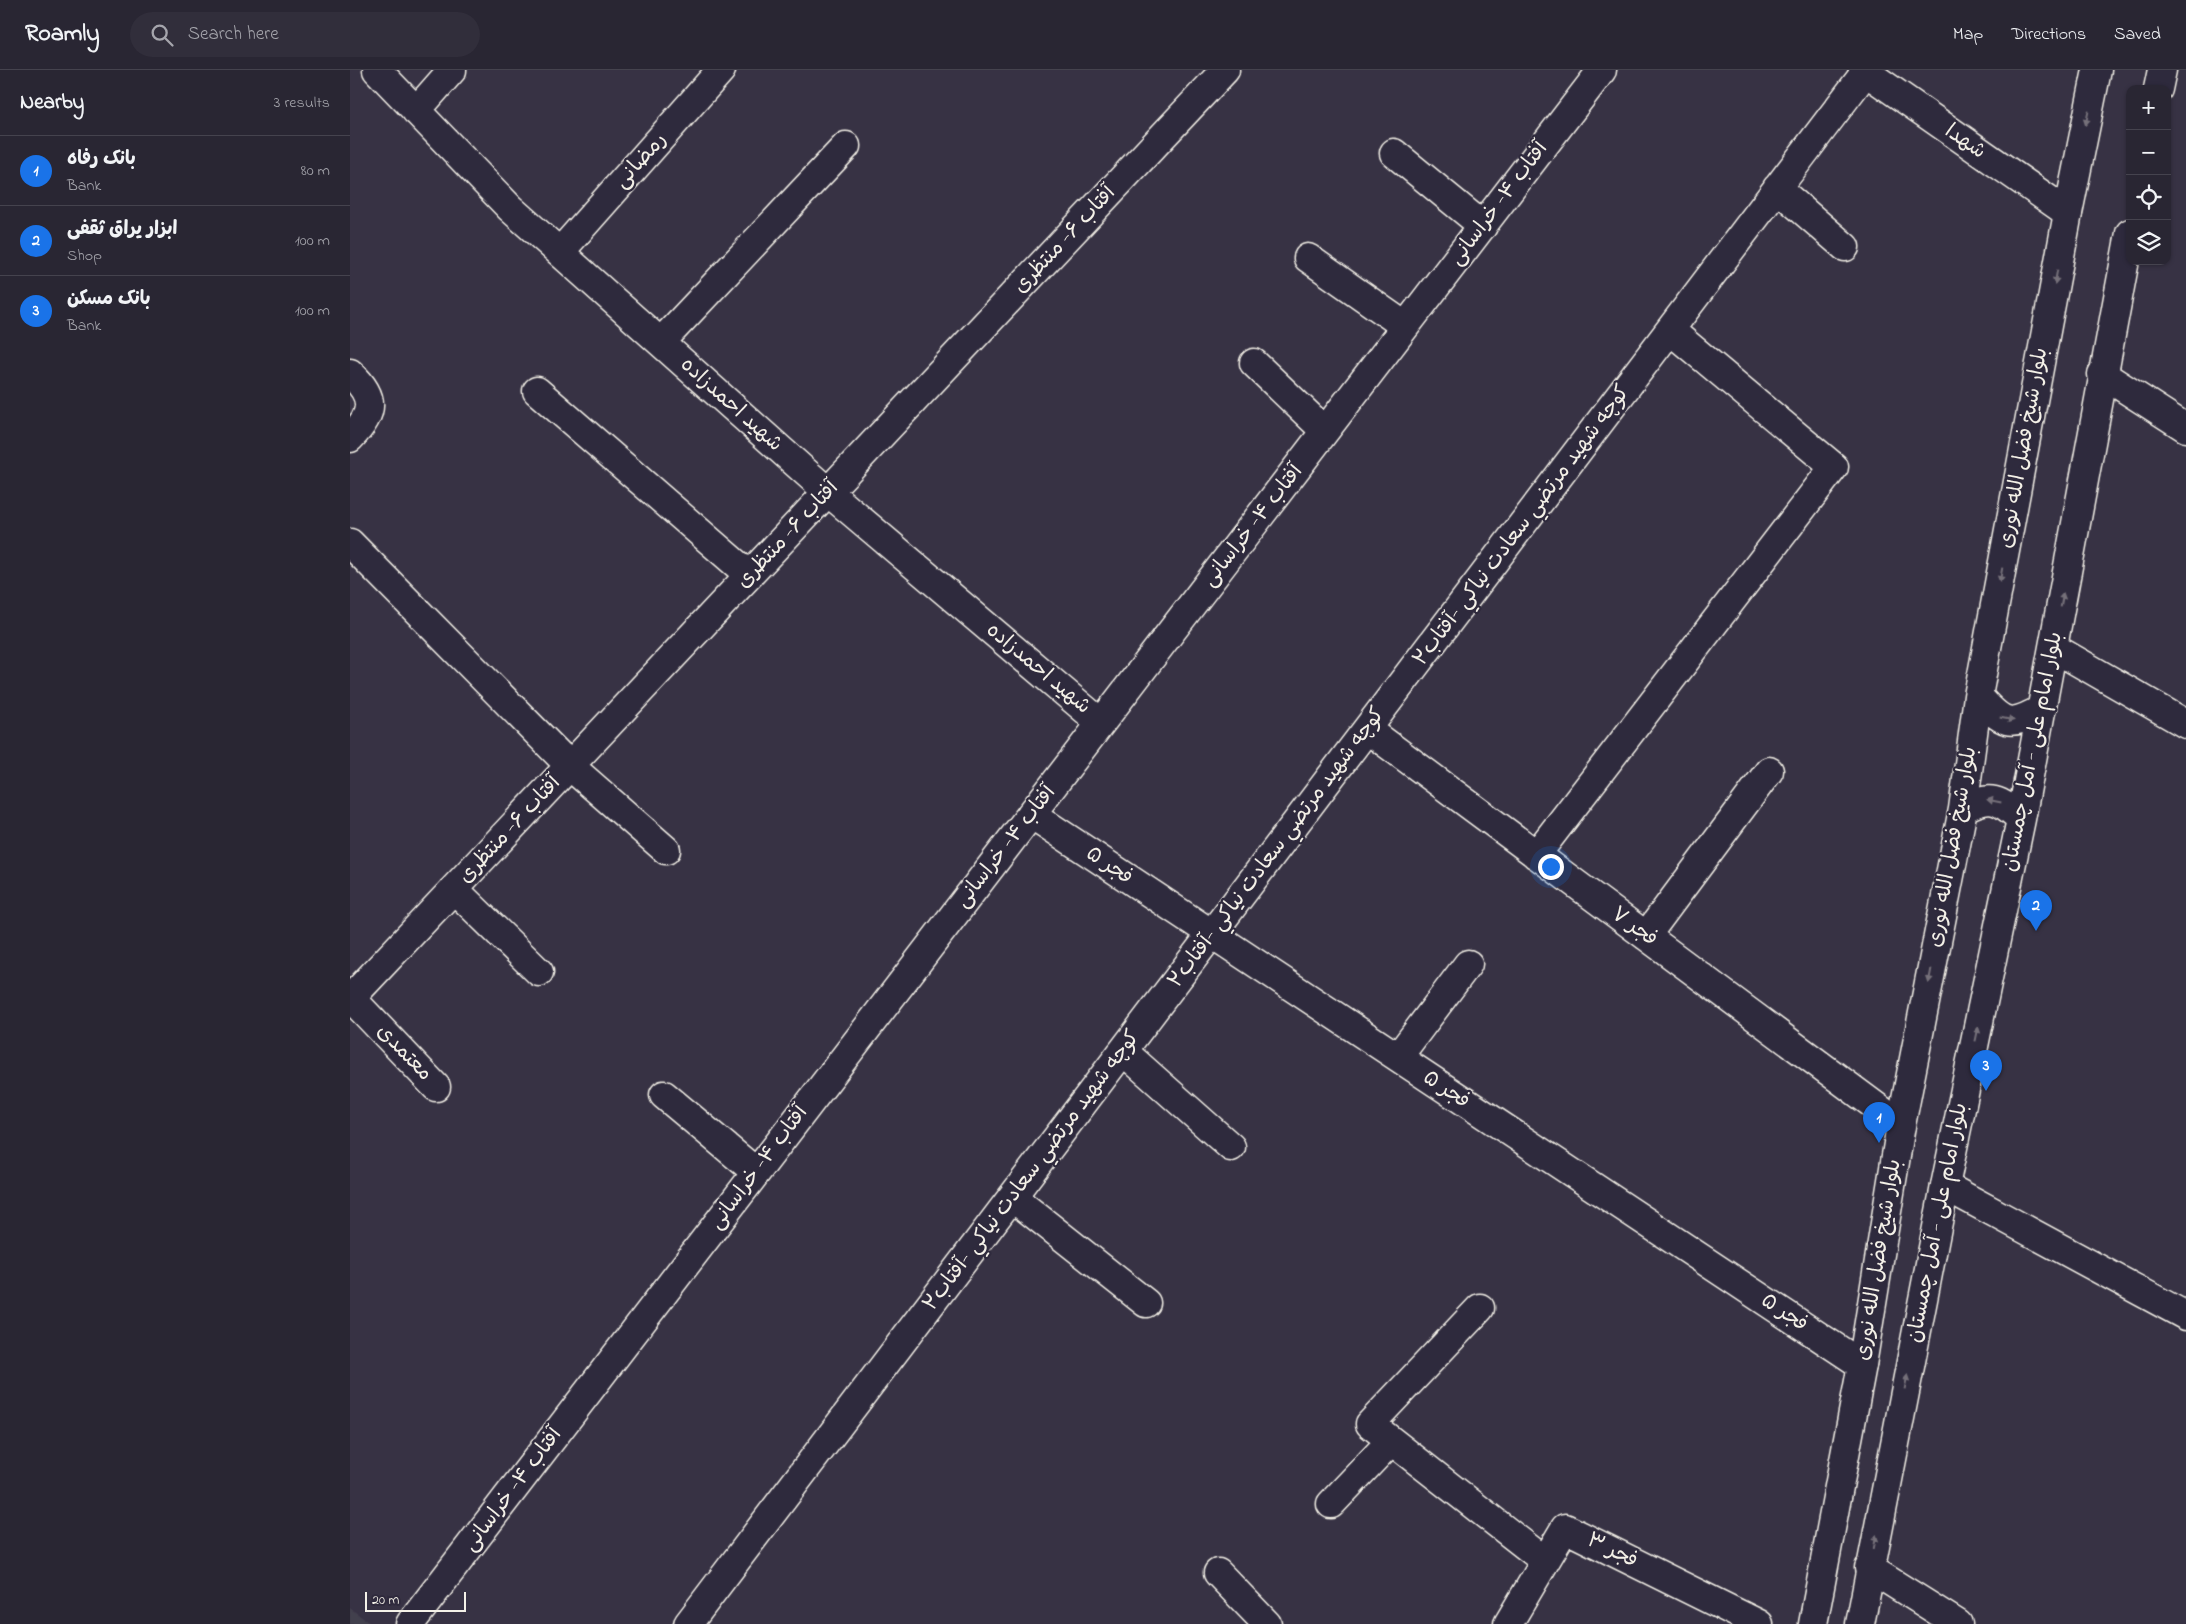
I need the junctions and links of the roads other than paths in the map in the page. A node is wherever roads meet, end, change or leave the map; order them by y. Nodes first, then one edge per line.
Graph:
1 (377, 70) edge
2 (452, 70) edge
3 (721, 70) edge
4 (1225, 70) edge
5 (1602, 70) edge
6 (2097, 70) edge
7 (2162, 70) edge
8 (1865, 71) edge
9 (2159, 85) edge
10 (416, 111) junction
11 (846, 146) dead end
12 (1394, 153) dead end
13 (1777, 188) junction
14 (2068, 213) junction
15 (1483, 226) junction
16 (1845, 247) dead end
17 (560, 252) junction
18 (2126, 252) edge
19 (1308, 258) dead end
20 (1406, 326) junction
21 (1670, 330) junction
22 (661, 342) junction
23 (1254, 363) dead end
24 (350, 373) edge
25 (2102, 374) junction
26 (537, 391) dead end
27 (2186, 428) edge
28 (1325, 431) junction
29 (350, 438) edge
30 (828, 492) junction
31 (350, 543) edge
32 (749, 575) junction
33 (2054, 648) junction
34 (1978, 696) junction
35 (2042, 710) junction
36 (1101, 723) junction
37 (2186, 724) edge
38 (1367, 729) junction
39 (570, 766) junction
40 (1769, 771) dead end
41 (1963, 809) junction
42 (1031, 814) junction
43 (2021, 819) junction
44 (666, 850) dead end
45 (1536, 855) junction
46 (454, 889) junction
47 (1212, 934) junction
48 (1646, 936) junction
49 (1468, 964) dead end
50 (539, 972) dead end
51 (350, 999) edge
52 (1123, 1051) junction
53 (1398, 1057) junction
54 (436, 1087) dead end
55 (664, 1095) dead end
56 (1901, 1125) junction
57 (1231, 1147) dead end
58 (756, 1172) junction
59 (1945, 1186) junction
60 (1012, 1197) junction
61 (1146, 1303) dead end
62 (1480, 1308) dead end
63 (2186, 1316) edge
64 (1862, 1365) junction
65 (1390, 1442) junction
66 (1331, 1504) dead end
67 (1545, 1561) junction
68 (1870, 1568) junction
69 (1218, 1573) dead end
70 (410, 1624) edge
71 (688, 1624) edge
72 (1266, 1624) edge
73 (1508, 1624) edge
74 (1759, 1624) edge
75 (1813, 1624) edge
76 (1860, 1624) edge
77 (1958, 1624) edge

1 - 10 street, شهید احمدزاده
2 - 10 street
3 - 17 street, رمضانی
4 - 30 street, آفتاب ۶- منتظری
5 - 15 street, آفتاب ۴- خراسانی
6 -> 14 street, بلوار شیخ فضل الله نوری
7 - 9 street
8 - 13 street, كوچه شهيد مرتضي سعادت نياكي -آفتاب۲
8 - 14 street, شهدا
10 - 17 street, شهید احمدزاده
11 - 22 street
12 - 15 street
13 - 16 street
13 - 21 street, كوچه شهيد مرتضي سعادت نياكي -آفتاب۲
14 -> 34 street, بلوار شیخ فضل الله نوری
15 - 20 street, آفتاب ۴- خراسانی
17 - 22 street, شهید احمدزاده
18 - 25 street, بلوار امام علی - آمل چمستان
19 - 20 street
20 - 28 street, آفتاب ۴- خراسانی
21 - 38 street, كوچه شهيد مرتضي سعادت نياكي -آفتاب۲
21 - 45 street
22 - 30 street, شهید احمدزاده
23 - 28 street
24 - 29 street
25 - 27 street
33 -> 25 street, بلوار امام علی - آمل چمستان
26 - 32 street
28 - 36 street, آفتاب ۴- خراسانی
30 - 32 street, آفتاب ۶- منتظری
30 - 36 street, شهید احمدزاده
31 - 39 street
32 - 39 street, آفتاب ۶- منتظری
33 - 35 street, بلوار امام علی - آمل چمستان
33 - 37 street
34 -> 35 street
34 - 41 street, بلوار شیخ فضل الله نوری
35 - 43 street, بلوار امام علی - آمل چمستان
36 - 42 street, آفتاب ۴- خراسانی
38 - 45 street, فجر ۷
38 - 47 street, كوچه شهيد مرتضي سعادت نياكي -آفتاب۲
39 - 44 street
39 - 46 street, آفتاب ۶- منتظری
40 - 48 street
43 -> 41 street
41 -> 56 street, بلوار شیخ فضل الله نوری
42 - 47 street, فجر ۵
42 - 58 street, آفتاب ۴- خراسانی
59 -> 43 street, بلوار امام علی - آمل چمستان
45 - 48 street, فجر ۷
46 - 50 street
46 - 51 street, آفتاب ۶- منتظری
47 - 52 street, كوچه شهيد مرتضي سعادت نياكي -آفتاب۲
47 - 53 street, فجر ۵
48 - 56 street, فجر ۷
49 - 53 street
51 - 54 street, معتمدی
52 - 57 street
52 - 60 street, كوچه شهيد مرتضي سعادت نياكي -آفتاب۲
53 - 64 street, فجر ۵
55 - 58 street
56 - 64 street, بلوار شیخ فضل الله نوری
58 - 70 street, آفتاب ۴- خراسانی
59 - 63 street
68 -> 59 street, بلوار امام علی - آمل چمستان
60 - 61 street
60 - 71 street, كوچه شهيد مرتضي سعادت نياكي -آفتاب۲
62 - 65 street
64 - 75 street, بلوار شیخ فضل الله نوری
65 - 66 street
65 - 67 street
67 - 73 street, فجر ۳
67 - 74 street, فجر ۳
68 - 76 street, بلوار امام علی - آمل چمستان
68 - 77 street
69 - 72 street

